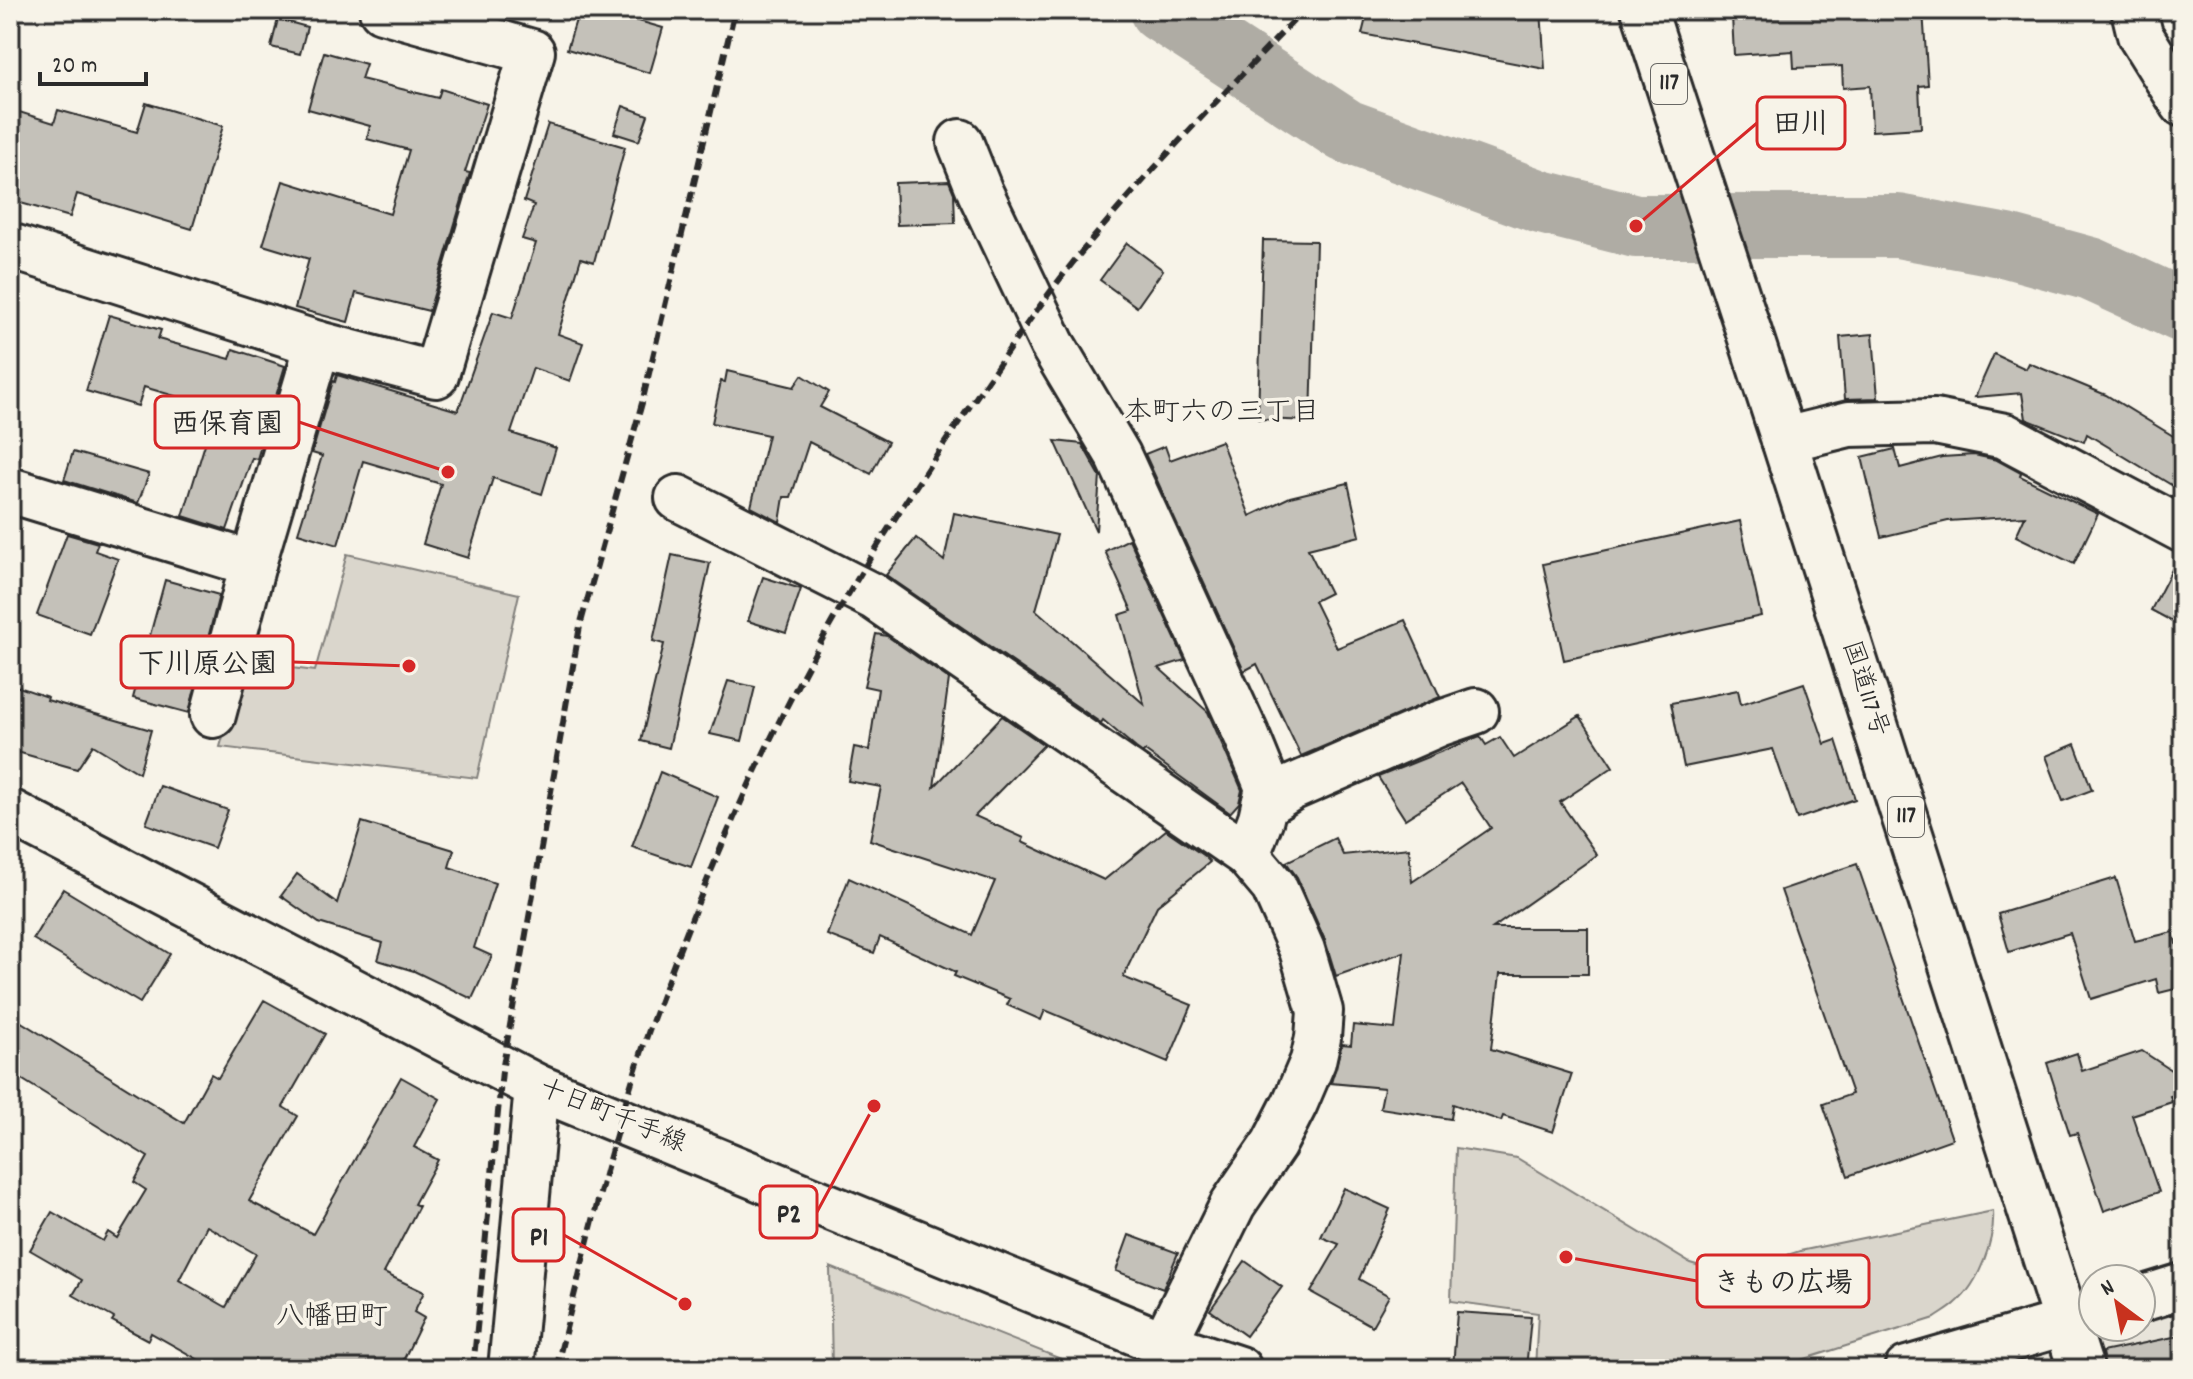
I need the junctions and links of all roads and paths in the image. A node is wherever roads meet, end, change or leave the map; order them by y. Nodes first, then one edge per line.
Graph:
1 (382, 10) edge
2 (1644, 10) edge
3 (2134, 10) edge
4 (2183, 104) edge
5 (960, 142) dead end
6 (10, 246) edge
7 (318, 344) junction
8 (1784, 440) junction
9 (10, 490) edge
10 (678, 498) dead end
11 (2183, 530) edge
12 (253, 564) junction
13 (1476, 711) dead end
14 (213, 715) dead end
15 (1264, 805) junction
16 (10, 812) edge
17 (1247, 855) junction
18 (537, 1087) junction
19 (2183, 1286) edge
20 (2157, 1294) edge
21 (2077, 1310) edge
22 (2077, 1320) edge
23 (2080, 1343) edge
24 (1164, 1344) junction
25 (511, 1369) edge
26 (1239, 1369) edge
27 (1907, 1369) edge
28 (2081, 1369) edge

1 - 7 main road
2 - 8 main road, 国道117号 / 117
3 - 4 main road
5 - 15 main road
6 - 7 main road
7 - 12 main road
8 - 11 main road
8 - 21 main road, 国道117号 / 117
9 - 12 main road
10 - 17 main road
12 - 14 main road
13 - 15 main road
15 - 17 main road
16 - 18 main road, 十日町千手線
17 - 24 main road
18 - 24 main road, 十日町千手線
18 - 25 main road
19 - 20 main road
22 - 27 main road
23 - 28 main road, 国道117号 / 117
24 - 26 main road, 十日町千手線

